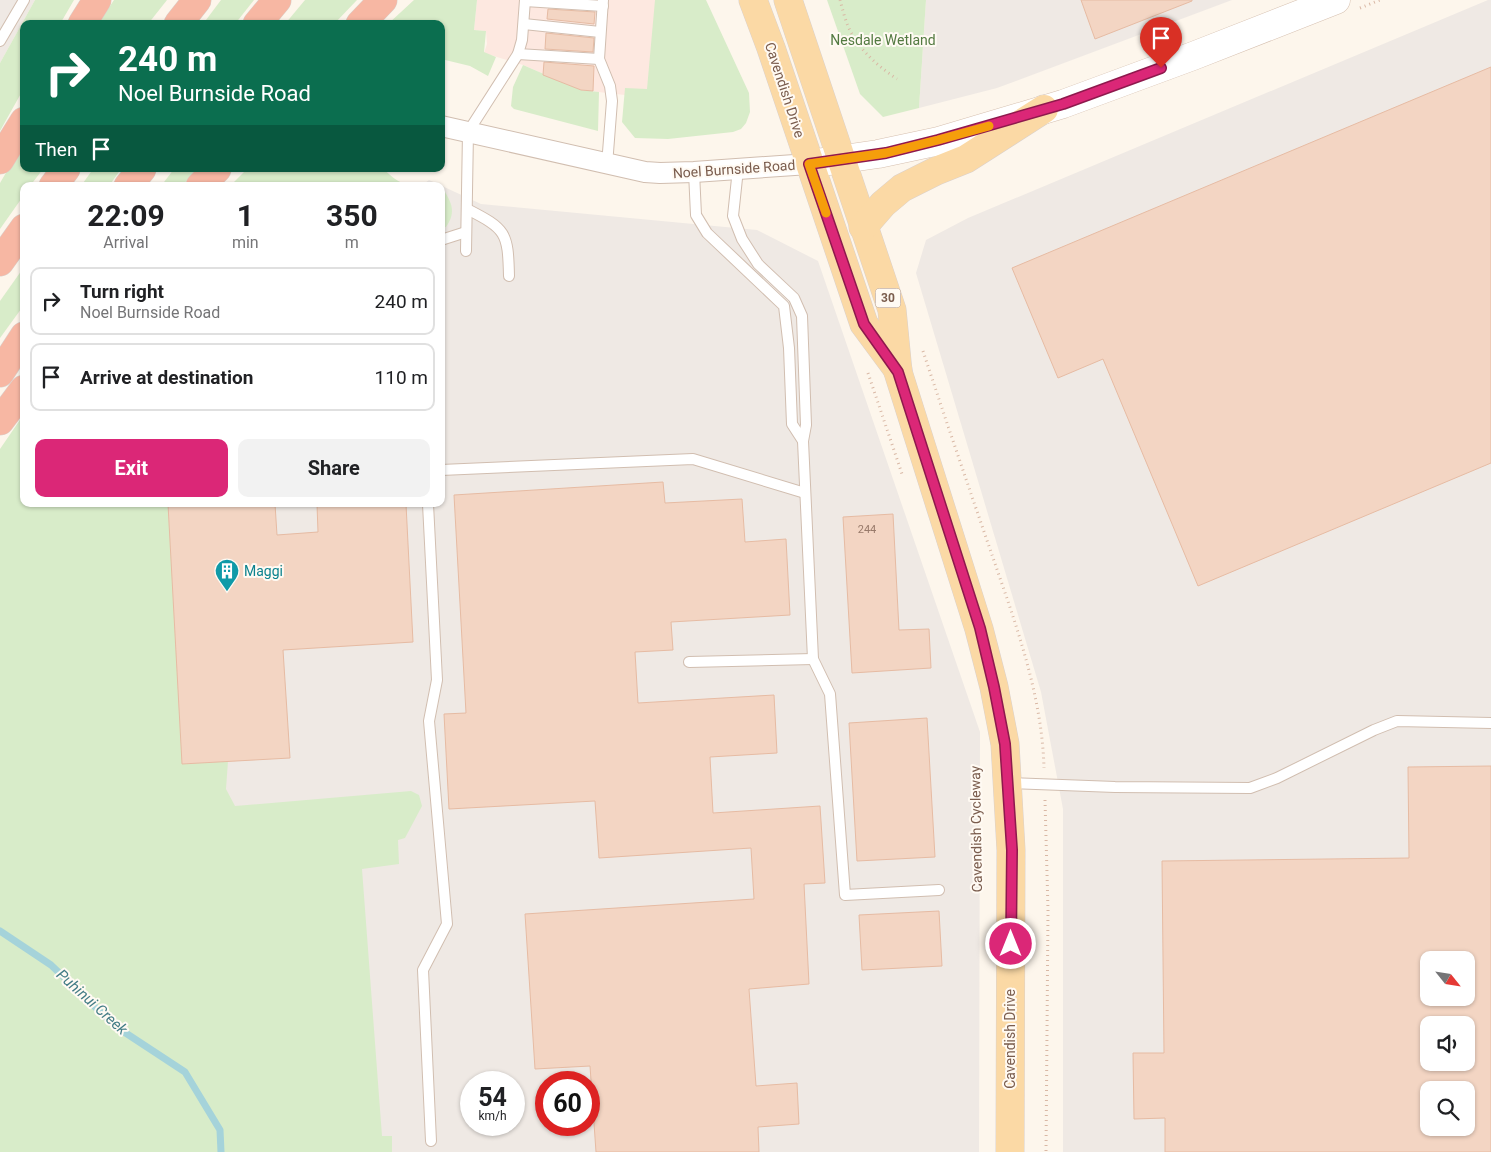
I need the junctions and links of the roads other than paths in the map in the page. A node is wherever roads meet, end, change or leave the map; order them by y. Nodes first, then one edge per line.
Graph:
1 (24, 0) edge
2 (97, 0) edge
3 (197, 0) edge
4 (277, 0) edge
5 (383, 0) edge
6 (525, 0) edge
7 (753, 0) edge
8 (788, 0) edge
9 (1336, 0) edge
10 (603, 3) edge
11 (84, 20) edge
12 (181, 20) edge
13 (260, 20) edge
14 (364, 20) edge
15 (524, 24) junction
16 (600, 32) junction
17 (0, 41) edge
18 (518, 54) junction
19 (599, 60) junction
20 (1044, 109) junction
21 (445, 127) edge
22 (20, 128) edge
23 (468, 132) junction
24 (0, 160) edge
25 (842, 160) junction
26 (809, 164) junction
27 (607, 165) junction
28 (738, 169) junction
29 (64, 172) edge
30 (140, 172) edge
31 (214, 172) edge
32 (694, 172) junction
33 (56, 182) edge
34 (131, 182) edge
35 (204, 182) edge
36 (467, 209) junction
37 (864, 227) junction
38 (466, 232) junction
39 (20, 234) edge
40 (445, 239) edge
41 (466, 251) dead end
42 (0, 262) edge
43 (509, 276) dead end
44 (20, 342) edge
45 (898, 372) junction
46 (0, 373) edge
47 (20, 394) edge
48 (0, 421) edge
49 (802, 441) junction
50 (445, 470) edge
51 (805, 492) junction
52 (428, 507) edge
53 (813, 659) junction
54 (689, 662) dead end
55 (1491, 723) edge
56 (1008, 783) junction
57 (939, 890) dead end
58 (431, 1141) dead end
59 (1010, 1152) edge

1 - 17 lane
2 - 11 highway
3 - 12 highway
4 - 13 highway
5 - 14 highway
6 - 10 lane
6 - 15 lane
7 - 26 main road, Cavendish Drive / 30
8 - 25 main road, Cavendish Drive / 30
9 - 20 main road, Noel Burnside Road
10 - 16 lane
15 - 16 lane
15 - 18 lane
16 - 19 lane
18 - 19 lane
18 - 23 lane
19 - 27 lane
20 - 25 main road, Noel Burnside Road
20 - 37 main road
21 - 23 street, Noel Burnside Road
22 - 24 highway
23 - 27 street, Noel Burnside Road
23 - 36 lane
25 - 26 main road, Noel Burnside Road
25 - 37 main road, Cavendish Drive / 30
26 - 28 street, Noel Burnside Road
26 - 45 main road, Cavendish Drive / 30
27 - 32 street, Noel Burnside Road
28 - 32 street, Noel Burnside Road
28 - 49 lane
29 - 33 highway
30 - 34 highway
31 - 35 highway
32 - 49 lane
36 - 38 lane
36 - 43 lane
37 - 45 main road, Cavendish Drive / 30
38 - 40 lane
38 - 41 lane
39 - 42 highway
44 - 46 highway
45 - 56 main road, Cavendish Drive / 30
47 - 48 highway
49 - 51 lane
50 - 51 lane
51 - 53 lane
52 - 58 lane
53 - 54 lane
53 - 57 lane
55 - 56 lane
56 - 59 main road, Cavendish Drive / 30

